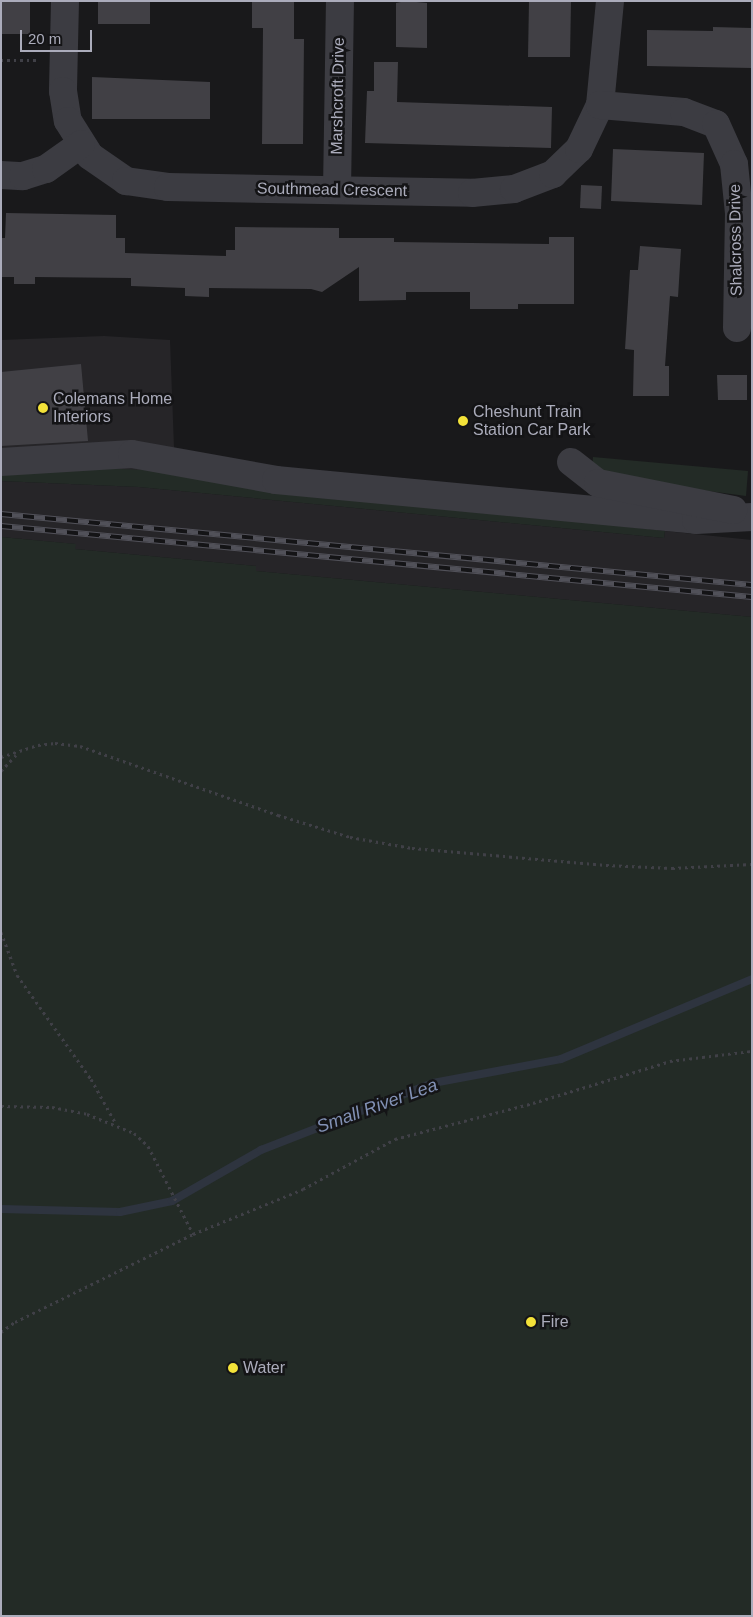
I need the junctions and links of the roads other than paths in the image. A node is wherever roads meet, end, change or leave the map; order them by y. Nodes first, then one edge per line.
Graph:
1 (64, 1) edge
2 (340, 1) edge
3 (610, 1) edge
4 (600, 106) junction
5 (81, 144) junction
6 (1, 175) edge
7 (337, 190) junction
8 (737, 328) dead end
9 (1, 462) edge
10 (571, 462) dead end
11 (752, 516) edge

1 - 5 street, Southmead Crescent
2 - 7 street, Marshcroft Drive
3 - 4 street, Southmead Crescent
4 - 7 street, Southmead Crescent
4 - 8 street, Shalcross Drive
5 - 6 street
5 - 7 street, Southmead Crescent
9 - 11 street
10 - 11 street

